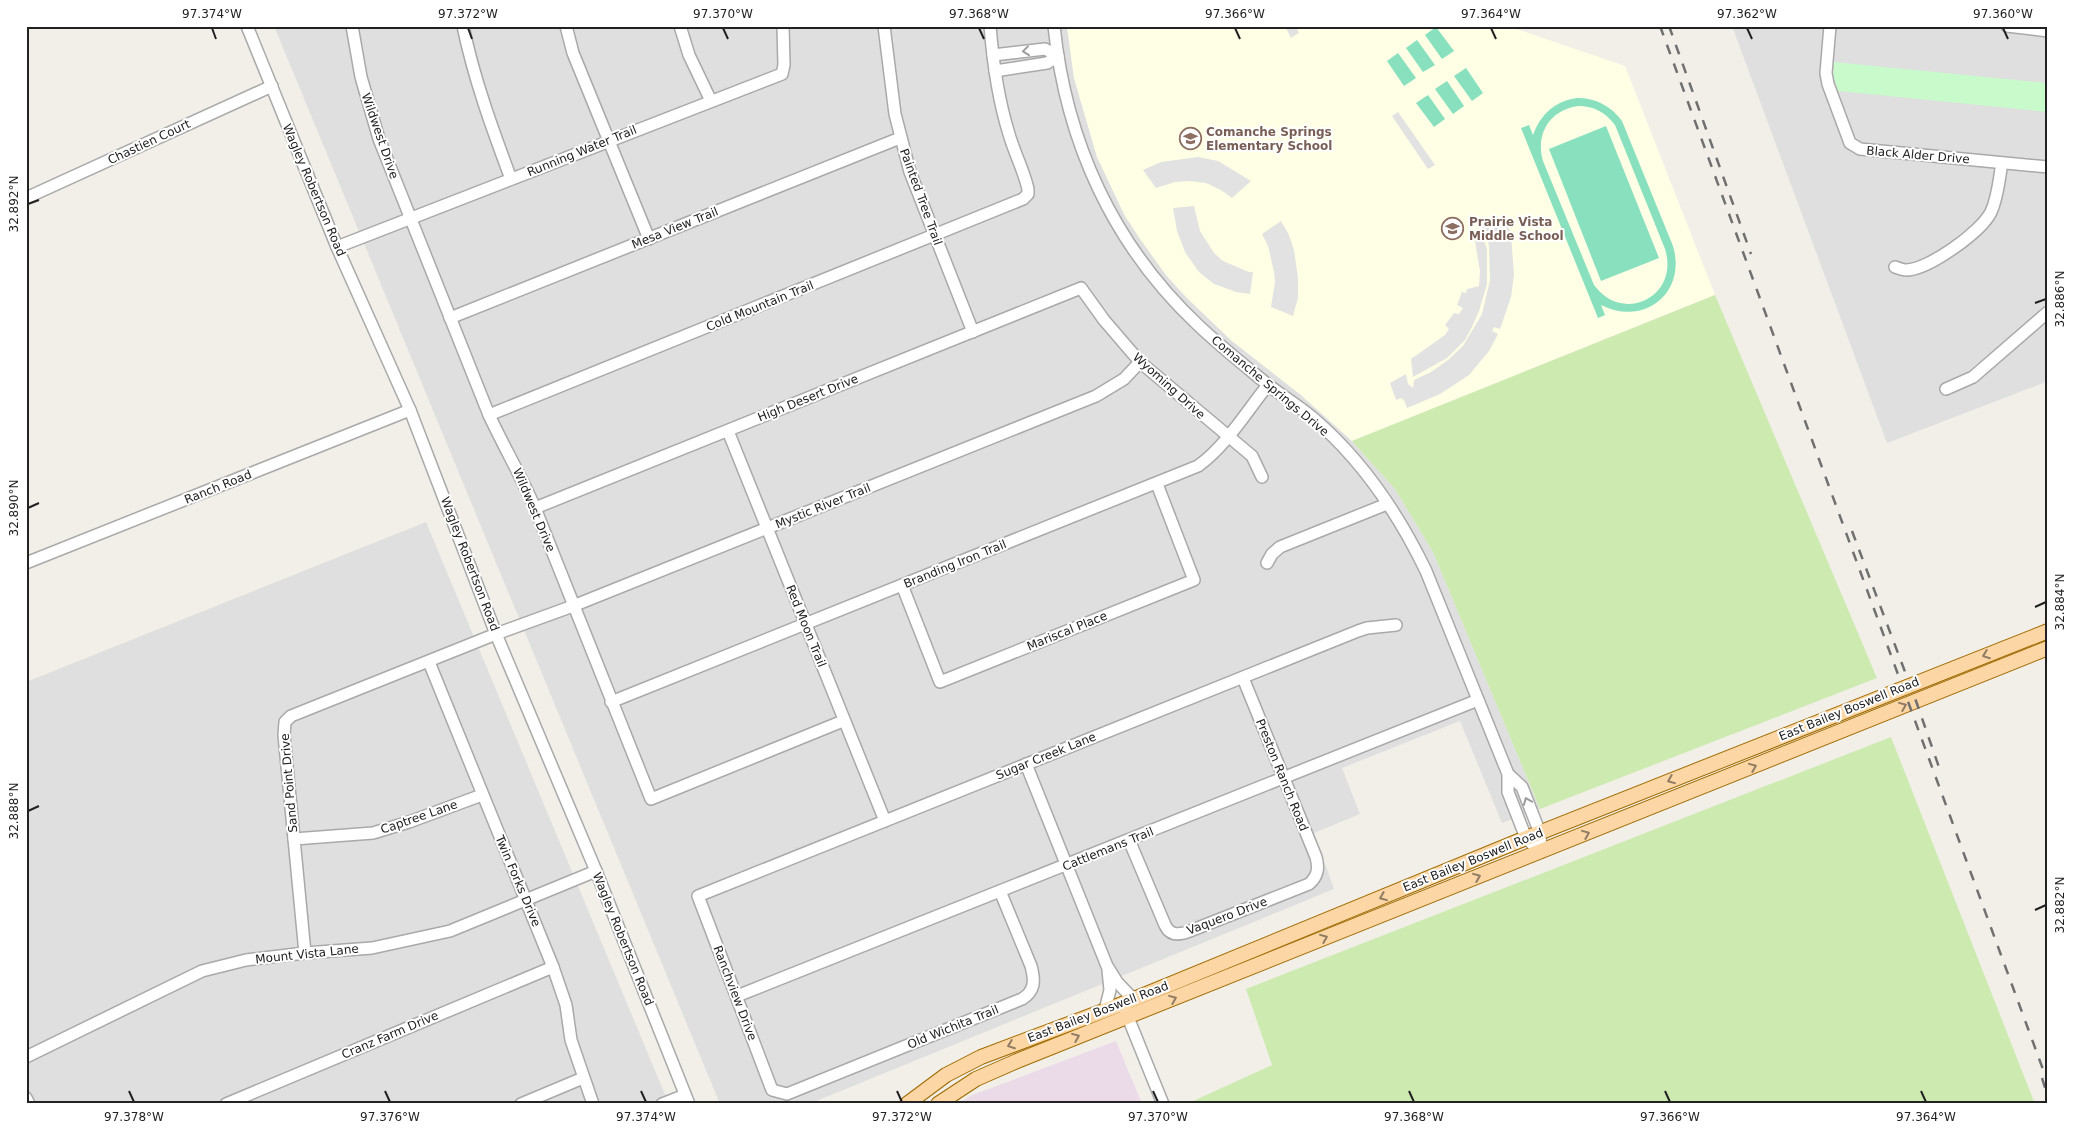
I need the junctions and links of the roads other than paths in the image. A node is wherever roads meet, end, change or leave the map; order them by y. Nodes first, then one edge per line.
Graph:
1 (247, 26) edge
2 (352, 26) edge
3 (463, 26) edge
4 (566, 26) edge
5 (680, 26) edge
6 (783, 26) edge
7 (884, 26) edge
8 (990, 26) edge
9 (1054, 26) edge
10 (1830, 26) edge
11 (2015, 27) edge
12 (2048, 31) edge
13 (993, 55) junction
14 (1058, 56) junction
15 (994, 71) junction
16 (272, 86) junction
17 (711, 101) junction
18 (900, 138) junction
19 (608, 140) junction
20 (2002, 163) junction
21 (2048, 167) edge
22 (511, 179) junction
23 (26, 198) edge
24 (411, 219) junction
25 (934, 236) junction
26 (649, 238) junction
27 (337, 247) junction
28 (1895, 267) dead end
29 (1081, 288) joint
30 (2048, 312) edge
31 (450, 318) junction
32 (973, 332) junction
33 (1140, 362) junction
34 (1268, 385) junction
35 (1946, 389) dead end
36 (410, 410) junction
37 (489, 415) junction
38 (728, 431) junction
39 (1228, 436) junction
40 (1262, 477) dead end
41 (1157, 484) junction
42 (1387, 504) junction
43 (535, 508) junction
44 (768, 528) junction
45 (26, 563) edge
46 (1267, 563) dead end
47 (902, 585) junction
48 (573, 606) junction
49 (805, 625) junction
50 (1396, 625) dead end
51 (2048, 631) edge
52 (496, 634) junction
53 (2018, 643) junction
54 (2048, 648) edge
55 (2024, 657) junction
56 (429, 662) junction
57 (1243, 678) junction
58 (1478, 700) junction
59 (611, 702) junction
60 (843, 721) junction
61 (1715, 763) junction
62 (1026, 764) junction
63 (1508, 774) junction
64 (1283, 778) junction
65 (1721, 780) junction
66 (482, 795) junction
67 (884, 821) junction
68 (1540, 833) junction
69 (1526, 838) junction
70 (294, 840) junction
71 (1130, 840) junction
72 (1540, 852) junction
73 (1067, 865) junction
74 (596, 871) junction
75 (1318, 872) joint
76 (1000, 891) junction
77 (698, 896) joint
78 (527, 901) junction
79 (305, 953) junction
80 (1107, 966) junction
81 (554, 967) junction
82 (737, 996) junction
83 (1128, 1006) junction
84 (1105, 1010) junction
85 (26, 1057) edge
86 (583, 1078) junction
87 (772, 1090) joint
88 (26, 1098) edge
89 (687, 1099) edge
90 (29, 1104) edge
91 (226, 1104) edge
92 (521, 1104) edge
93 (593, 1104) edge
94 (662, 1104) edge
95 (907, 1104) edge
96 (938, 1104) edge
97 (1163, 1104) edge

1 - 16 street, Wagley Robertson Road
2 - 24 street, Wildwest Drive
3 - 22 street
4 - 19 street
5 - 17 street
6 - 17 street, Running Water Trail
7 - 18 street, Painted Tree Trail
8 - 13 street
9 - 14 street, Comanche Springs Drive
10 - 20 street, Black Alder Drive
11 - 12 street
14 -> 13 street
13 - 15 street
14 - 15 street
14 - 34 street, Comanche Springs Drive
15 - 25 street, Cold Mountain Trail
16 - 23 street, Chastien Court
16 - 27 street, Wagley Robertson Road
17 - 19 street, Running Water Trail
18 - 25 street, Painted Tree Trail
18 - 26 street, Mesa View Trail
19 - 22 street, Running Water Trail
19 - 26 street
20 - 21 street, Black Alder Drive
20 - 28 street
22 - 24 street, Running Water Trail
24 - 27 street, Running Water Trail
24 - 31 street, Wildwest Drive
25 - 32 street, Painted Tree Trail
25 - 37 street, Cold Mountain Trail
26 - 31 street, Mesa View Trail
27 - 36 street, Wagley Robertson Road
29 - 32 street, High Desert Drive
29 - 33 street, Wyoming Drive
30 - 35 street
31 - 37 street, Wildwest Drive
32 - 38 street, High Desert Drive
33 - 39 street, Wyoming Drive
33 - 44 street, Mystic River Trail
34 - 39 street, Branding Iron Trail
34 - 42 street, Comanche Springs Drive
36 - 45 street, Ranch Road
36 - 52 street, Wagley Robertson Road
37 - 43 street, Wildwest Drive
38 - 43 street, High Desert Drive
38 - 44 street, Red Moon Trail
39 - 40 street, Wyoming Drive
39 - 41 street, Branding Iron Trail
41 - 47 street, Branding Iron Trail
41 - 47 street, Mariscal Place
42 - 46 street
42 - 58 street, Comanche Springs Drive
43 - 48 street, Wildwest Drive
44 - 48 street, Mystic River Trail
44 - 49 street, Red Moon Trail
47 - 49 street, Branding Iron Trail
48 - 52 street, Mystic River Trail
48 - 59 street, Wildwest Drive
49 - 59 street, Branding Iron Trail
49 - 60 street, Red Moon Trail
50 - 57 street, Sugar Creek Lane
51 - 53 main road, East Bailey Boswell Road
52 - 56 street, Sand Point Drive
52 - 74 street, Wagley Robertson Road
53 - 55 main road
53 -> 61 main road, East Bailey Boswell Road
54 - 55 main road, East Bailey Boswell Road
65 -> 55 main road, East Bailey Boswell Road
56 - 66 street, Twin Forks Drive
56 - 70 street, Sand Point Drive
57 - 62 street, Sugar Creek Lane
57 - 64 street, Preston Ranch Road
58 - 63 street, Comanche Springs Drive
58 - 64 street, Cattlemans Trail
59 - 60 street, Wildwest Drive
60 - 67 street, Red Moon Trail
61 - 65 main road
61 -> 68 main road, East Bailey Boswell Road
62 - 67 street, Sugar Creek Lane
62 - 73 street
68 -> 63 street, Comanche Springs Drive
63 - 69 street, Comanche Springs Drive
64 - 71 street, Cattlemans Trail
64 - 75 street, Preston Ranch Road
72 -> 65 main road, East Bailey Boswell Road
66 - 70 street, Captree Lane
66 - 78 street, Twin Forks Drive
67 - 77 street, Sugar Creek Lane
68 - 69 main road, East Bailey Boswell Road
68 - 72 street, Comanche Springs Drive
69 - 72 street, Comanche Springs Drive
69 -> 83 main road, East Bailey Boswell Road
70 - 79 street, Sand Point Drive
71 - 73 street, Cattlemans Trail
71 - 75 street, Vaquero Drive
83 -> 72 main road, East Bailey Boswell Road
73 - 76 street, Cattlemans Trail
73 - 80 street
74 - 78 street, Mount Vista Lane
74 - 89 street, Wagley Robertson Road
76 - 82 street, Cattlemans Trail
76 - 87 street, Old Wichita Trail
77 - 82 street, Ranchview Drive
78 - 79 street, Mount Vista Lane
78 - 81 street, Twin Forks Drive
79 - 85 street, Mount Vista Lane
80 - 83 street
80 - 84 street
81 - 86 street, Twin Forks Drive
81 - 91 street, Cranz Farm Drive
82 - 87 street, Ranchview Drive
83 - 84 main road, East Bailey Boswell Road
96 -> 83 main road, East Bailey Boswell Road
83 - 97 street
84 -> 95 main road, East Bailey Boswell Road
86 - 92 street
86 - 93 street, Twin Forks Drive
88 - 90 street
89 - 94 street

